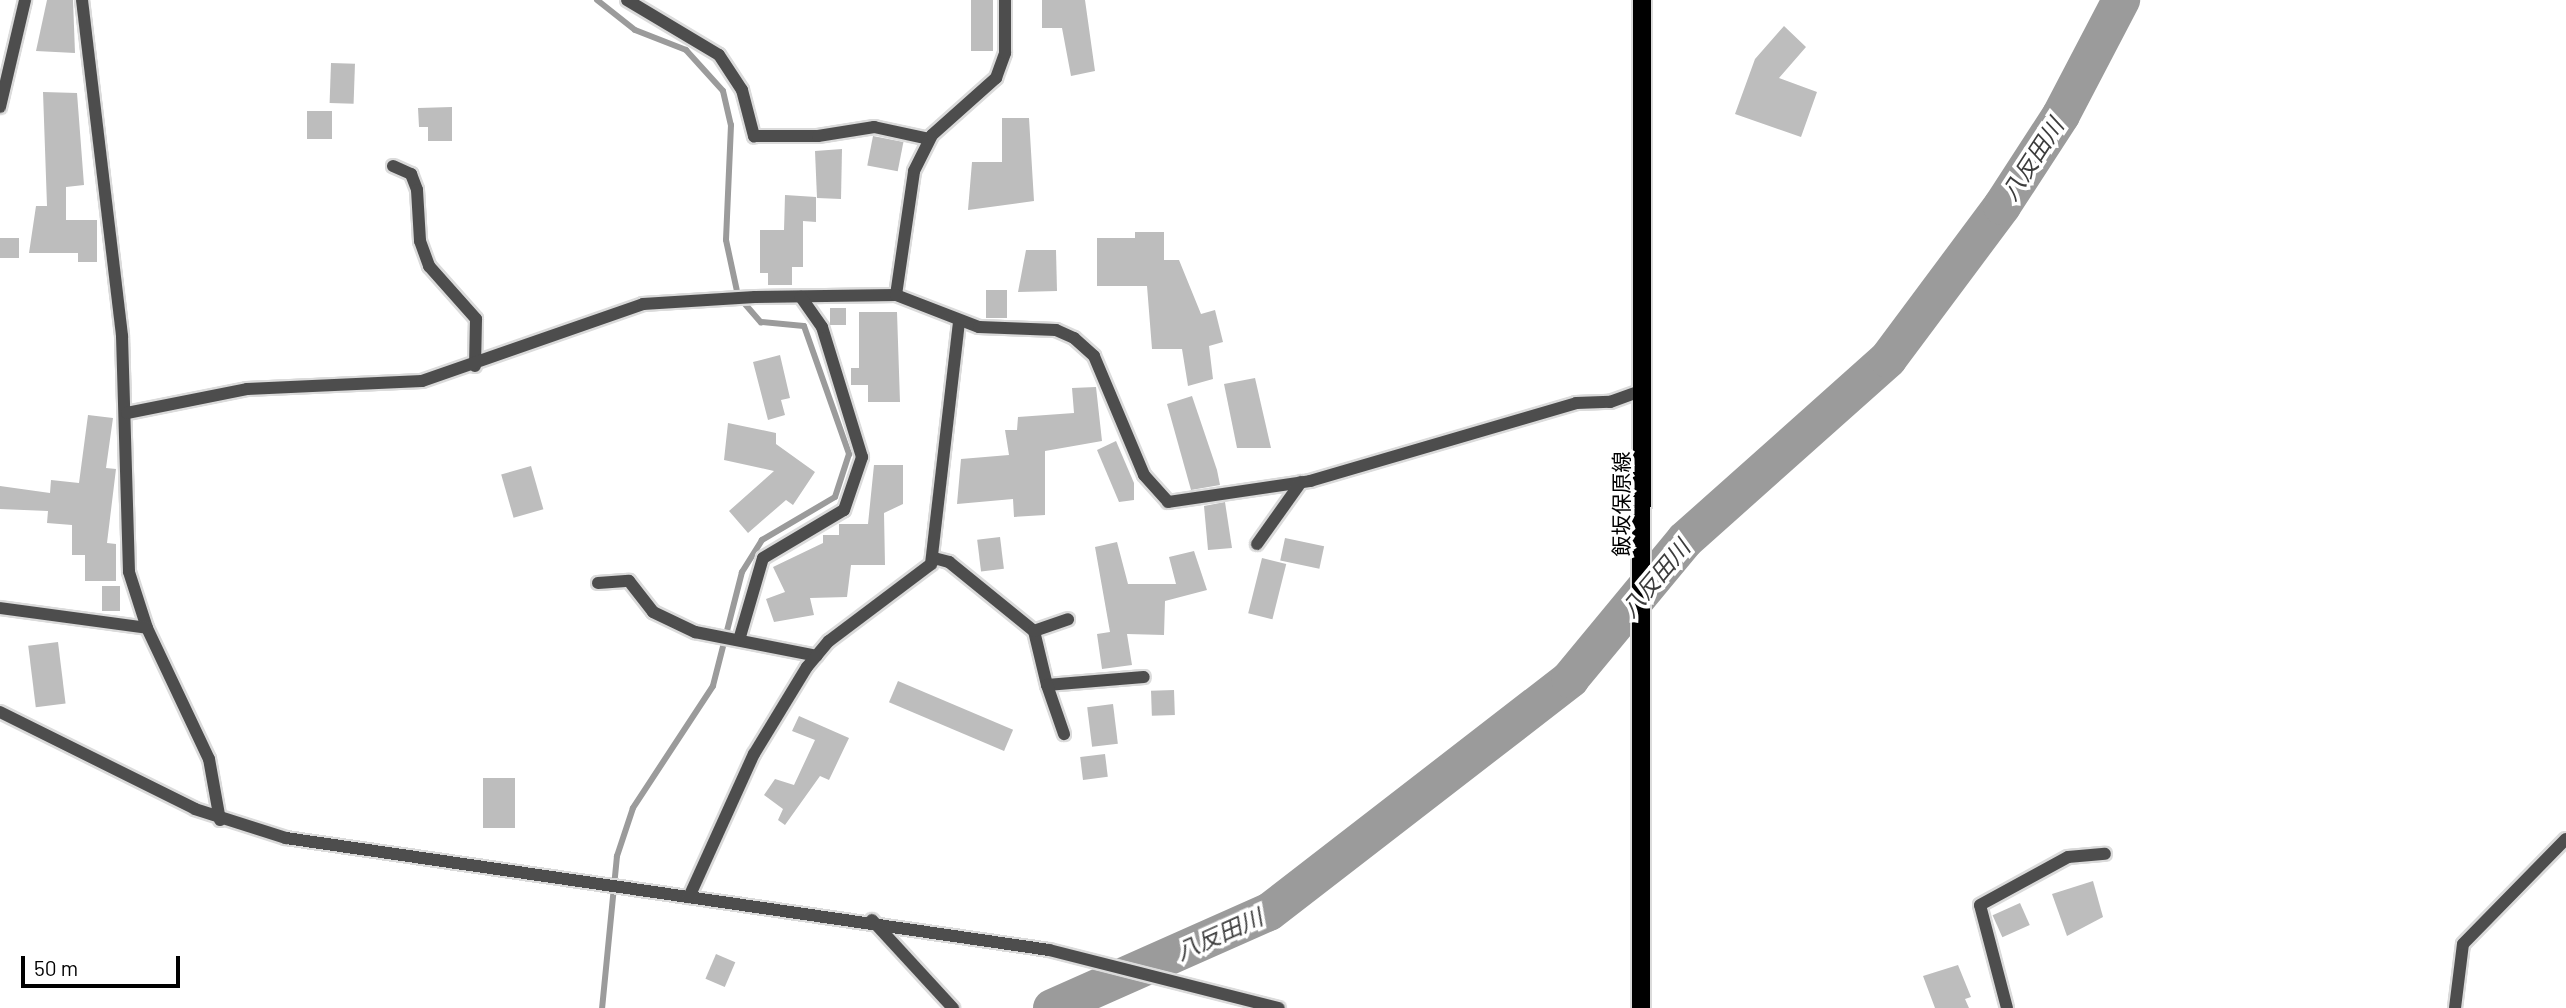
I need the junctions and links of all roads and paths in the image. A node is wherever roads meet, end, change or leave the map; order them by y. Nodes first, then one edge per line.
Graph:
1 (25, 0) edge
2 (82, 0) edge
3 (628, 0) edge
4 (1005, 0) edge
5 (1642, 0) edge
6 (0, 107) edge
7 (929, 139) junction
8 (393, 166) dead end
9 (896, 295) junction
10 (801, 297) junction
11 (959, 321) junction
12 (475, 366) junction
13 (1643, 390) junction
14 (127, 413) junction
15 (1301, 482) junction
16 (1257, 544) dead end
17 (933, 558) junction
18 (598, 583) dead end
19 (0, 608) edge
20 (1068, 619) dead end
21 (147, 628) junction
22 (1034, 631) junction
23 (735, 640) junction
24 (817, 656) junction
25 (1144, 677) dead end
26 (1047, 685) junction
27 (0, 712) edge
28 (1064, 734) dead end
29 (220, 820) junction
30 (2566, 839) edge
31 (2105, 853) dead end
32 (689, 897) junction
33 (872, 920) junction
34 (953, 1008) edge
35 (1279, 1008) edge
36 (1641, 1008) edge
37 (2007, 1008) edge
38 (2455, 1008) edge

1 - 6 street
2 - 14 street
3 - 7 street
4 - 7 street
5 - 13 main road, 飯坂保原線
7 - 9 street
8 - 12 street
9 - 10 street
9 - 11 street
10 - 12 street
10 - 23 street
11 - 15 street
11 - 17 street
12 - 14 street
13 - 15 street
13 - 36 main road, 飯坂保原線
14 - 21 street
15 - 16 street
17 - 22 street
17 - 24 street
18 - 23 street
19 - 21 street
20 - 22 street
21 - 29 street
22 - 26 street
23 - 24 street
24 - 32 street
25 - 26 street
26 - 28 street
27 - 29 street
29 - 32 street
30 - 38 street
31 - 37 street
32 - 33 street
33 - 34 street
33 - 35 street

